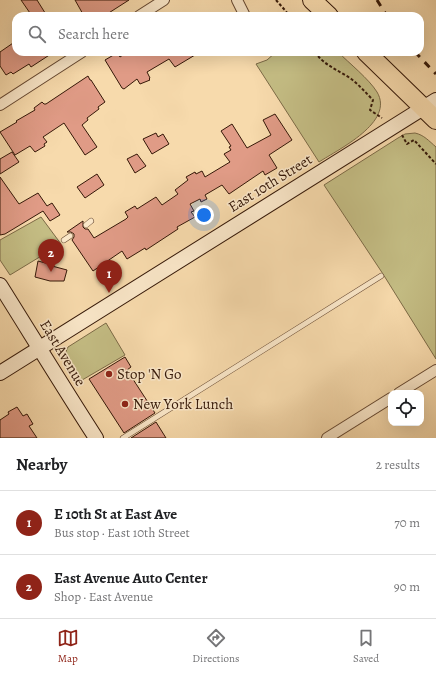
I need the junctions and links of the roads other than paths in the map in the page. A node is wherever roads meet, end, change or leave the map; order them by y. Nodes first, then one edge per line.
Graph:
1 (164, 0) edge
2 (237, 0) edge
3 (312, 0) edge
4 (145, 12) edge
5 (243, 12) edge
6 (325, 12) edge
7 (76, 56) edge
8 (371, 56) edge
9 (0, 104) edge
10 (430, 104) edge
11 (436, 120) edge
12 (91, 221) dead end
13 (86, 225) dead end
14 (70, 236) dead end
15 (64, 240) dead end
16 (381, 276) dead end
17 (0, 285) edge
18 (40, 347) junction
19 (436, 370) edge
20 (0, 373) edge
21 (404, 390) edge
22 (388, 400) edge
23 (96, 438) edge
24 (124, 438) edge
25 (327, 438) edge

1 - 4 street
2 - 5 street
3 - 6 highway
7 - 9 street
8 - 10 highway
10 - 11 highway
10 - 18 street, East 10th Street
12 - 13 lane
14 - 15 lane
16 - 24 lane
17 - 18 street, East Avenue
18 - 20 street, East 10th Street
18 - 23 street, East Avenue
19 - 21 street
22 - 25 street

